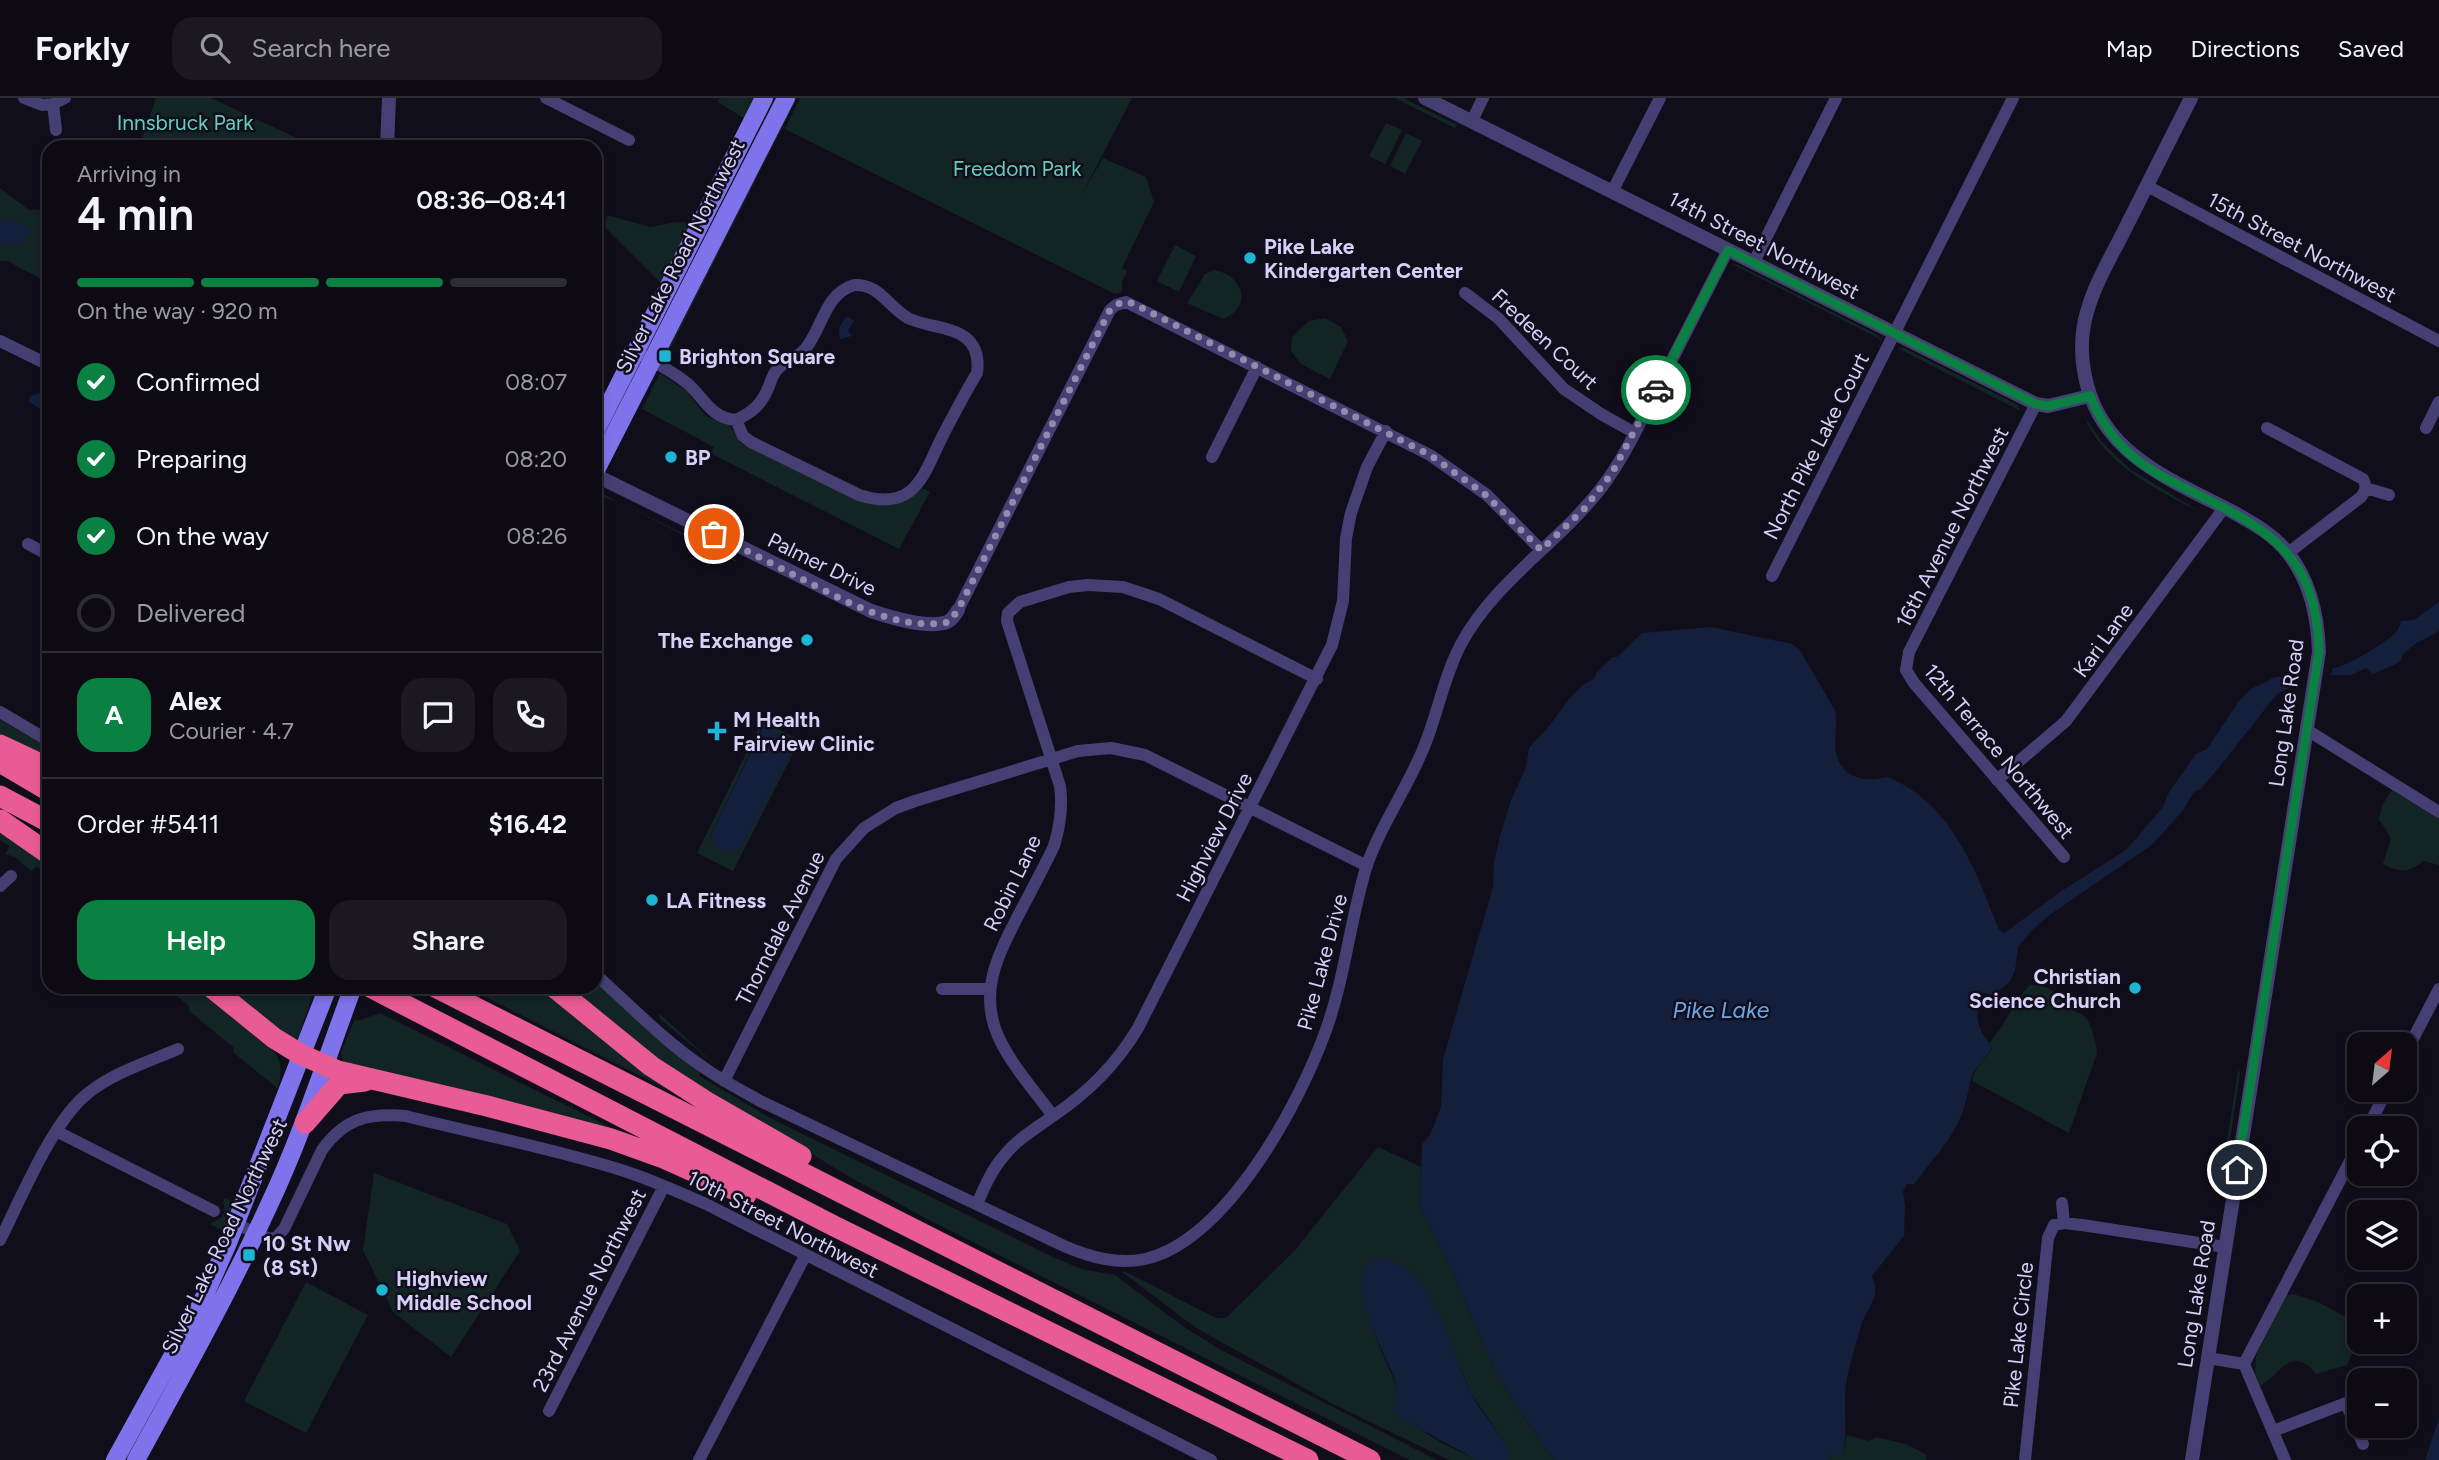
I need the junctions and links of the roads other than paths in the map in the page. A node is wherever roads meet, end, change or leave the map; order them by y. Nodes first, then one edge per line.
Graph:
1 (24, 98) edge
2 (65, 98) edge
3 (389, 98) edge
4 (546, 98) edge
5 (764, 98) edge
6 (786, 98) edge
7 (1425, 98) edge
8 (1483, 98) edge
9 (1660, 98) edge
10 (1836, 98) edge
11 (2013, 98) edge
12 (2191, 98) edge
13 (53, 104) junction
14 (1472, 121) junction
15 (56, 130) dead end
16 (387, 140) edge
17 (629, 140) dead end
18 (2147, 186) junction
19 (1612, 192) junction
20 (1728, 250) junction
21 (1754, 262) junction
22 (1465, 293) dead end
23 (1895, 333) junction
24 (0, 341) edge
25 (2439, 341) edge
26 (635, 352) junction
27 (653, 361) junction
28 (42, 362) edge
29 (1257, 367) junction
30 (2090, 396) junction
31 (2439, 402) edge
32 (2036, 404) junction
33 (602, 418) edge
34 (736, 420) junction
35 (2267, 428) dead end
36 (2426, 428) dead end
37 (1385, 431) junction
38 (1635, 433) junction
39 (1212, 457) dead end
40 (602, 460) edge
41 (602, 477) edge
42 (2366, 488) junction
43 (2389, 495) dead end
44 (2224, 508) junction
45 (28, 544) dead end
46 (1541, 550) junction
47 (42, 551) edge
48 (2288, 553) junction
49 (1772, 576) dead end
50 (958, 610) joint
51 (1906, 670) joint
52 (1317, 679) junction
53 (0, 712) edge
54 (2307, 730) junction
55 (42, 737) edge
56 (0, 745) edge
57 (1051, 759) junction
58 (0, 762) edge
59 (42, 765) edge
60 (1997, 780) junction
61 (42, 787) edge
62 (0, 796) edge
63 (1251, 808) junction
64 (2439, 812) edge
65 (42, 818) edge
66 (0, 820) edge
67 (42, 849) edge
68 (2064, 857) dead end
69 (1367, 866) junction
70 (11, 876) dead end
71 (0, 886) edge
72 (602, 980) edge
73 (942, 989) dead end
74 (989, 989) junction
75 (2439, 989) edge
76 (219, 994) edge
77 (325, 994) edge
78 (351, 994) edge
79 (384, 994) edge
80 (449, 994) edge
81 (563, 994) edge
82 (2417, 1032) edge
83 (178, 1049) dead end
84 (300, 1055) junction
85 (324, 1065) junction
86 (377, 1081) junction
87 (724, 1081) junction
88 (1053, 1116) junction
89 (305, 1123) junction
90 (57, 1131) junction
91 (2347, 1167) edge
92 (664, 1186) junction
93 (2062, 1203) dead end
94 (977, 1204) junction
95 (214, 1211) dead end
96 (892, 1217) junction
97 (2064, 1223) junction
98 (236, 1224) junction
99 (834, 1226) junction
100 (256, 1233) junction
101 (0, 1240) edge
102 (2225, 1247) junction
103 (805, 1256) junction
104 (2208, 1358) junction
105 (2244, 1364) junction
106 (550, 1411) dead end
107 (2273, 1431) junction
108 (2362, 1444) dead end
109 (115, 1460) edge
110 (136, 1460) edge
111 (699, 1460) edge
112 (1211, 1460) edge
113 (1308, 1460) edge
114 (1369, 1460) edge
115 (2025, 1460) edge
116 (2192, 1460) edge
117 (2285, 1460) edge

1 - 13 street
2 - 13 street
3 - 16 street
4 - 17 street
5 - 26 main road
6 - 27 main road, Silver Lake Road Northwest
7 - 14 street, 14th Street Northwest
8 - 14 street
9 - 19 street
10 - 21 street
11 - 23 street, North Pike Lake Court
12 - 18 street, Long Lake Road
13 - 15 street
14 - 19 street, 14th Street Northwest
18 - 25 street, 15th Street Northwest
18 - 30 street, Long Lake Road
19 - 20 street, 14th Street Northwest
20 - 21 street, 14th Street Northwest
20 - 38 street, Pike Lake Drive
21 - 23 street, 14th Street Northwest
22 - 38 street, Fredeen Court
23 - 32 street, 14th Street Northwest
23 - 49 street, North Pike Lake Court
24 - 28 street
26 - 27 street
26 - 33 main road
27 - 34 street
27 - 40 main road, Silver Lake Road Northwest
29 - 37 street
29 - 39 street
29 - 50 street
30 - 32 street
30 - 44 street, Long Lake Road
31 - 36 street
32 - 51 street, 16th Avenue Northwest
34 - 34 street
35 - 42 street
37 - 46 street
37 - 52 street, Highview Drive
38 - 46 street, Pike Lake Drive
41 - 50 street, Palmer Drive
42 - 43 street
42 - 48 street
44 - 48 street, Long Lake Road
44 - 60 street, Kari Lane
45 - 47 street
46 - 69 street, Pike Lake Drive
48 - 54 street, Long Lake Road
51 - 60 street, 12th Terrace Northwest
52 - 57 street, Robin Lane
52 - 63 street, Highview Drive
53 - 55 street
54 - 64 street
54 - 102 street, Long Lake Road
56 - 59 highway
57 - 63 street, Thorndale Avenue
57 - 74 street, Robin Lane
57 - 87 street, Thorndale Avenue
58 - 61 highway
60 - 68 street, 12th Terrace Northwest
62 - 65 highway
63 - 69 street, Thorndale Avenue
63 - 88 street, Highview Drive
66 - 67 highway
69 - 94 street, Pike Lake Drive
70 - 71 street
72 - 87 street, Pike Lake Drive
73 - 74 street
74 - 88 street, Robin Lane
75 - 82 street
76 - 84 highway
77 - 84 main road
78 - 85 main road, Silver Lake Road Northwest
79 - 99 highway
80 - 96 highway
81 - 96 highway
83 - 90 street
84 - 85 highway
84 - 98 main road
85 - 86 highway
85 - 89 main road, Silver Lake Road Northwest
86 - 89 highway
86 - 99 highway
87 - 94 street, Pike Lake Drive
88 - 94 street, Highview Drive
89 - 100 main road, Silver Lake Road Northwest
90 - 95 street
90 - 101 street
91 - 105 street
92 - 100 street, 10th Street Northwest
92 - 103 street, 10th Street Northwest
92 - 106 street, 23rd Avenue Northwest
93 - 97 street
96 - 114 highway
97 - 102 street
97 - 115 street, Pike Lake Circle
98 - 100 street
98 - 109 main road
99 - 113 highway
100 - 110 main road, Silver Lake Road Northwest
102 - 104 street, Long Lake Road
103 - 111 street
103 - 112 street, 10th Street Northwest
104 - 105 street
104 - 116 street, Long Lake Road
105 - 107 street
107 - 108 street
107 - 117 street

